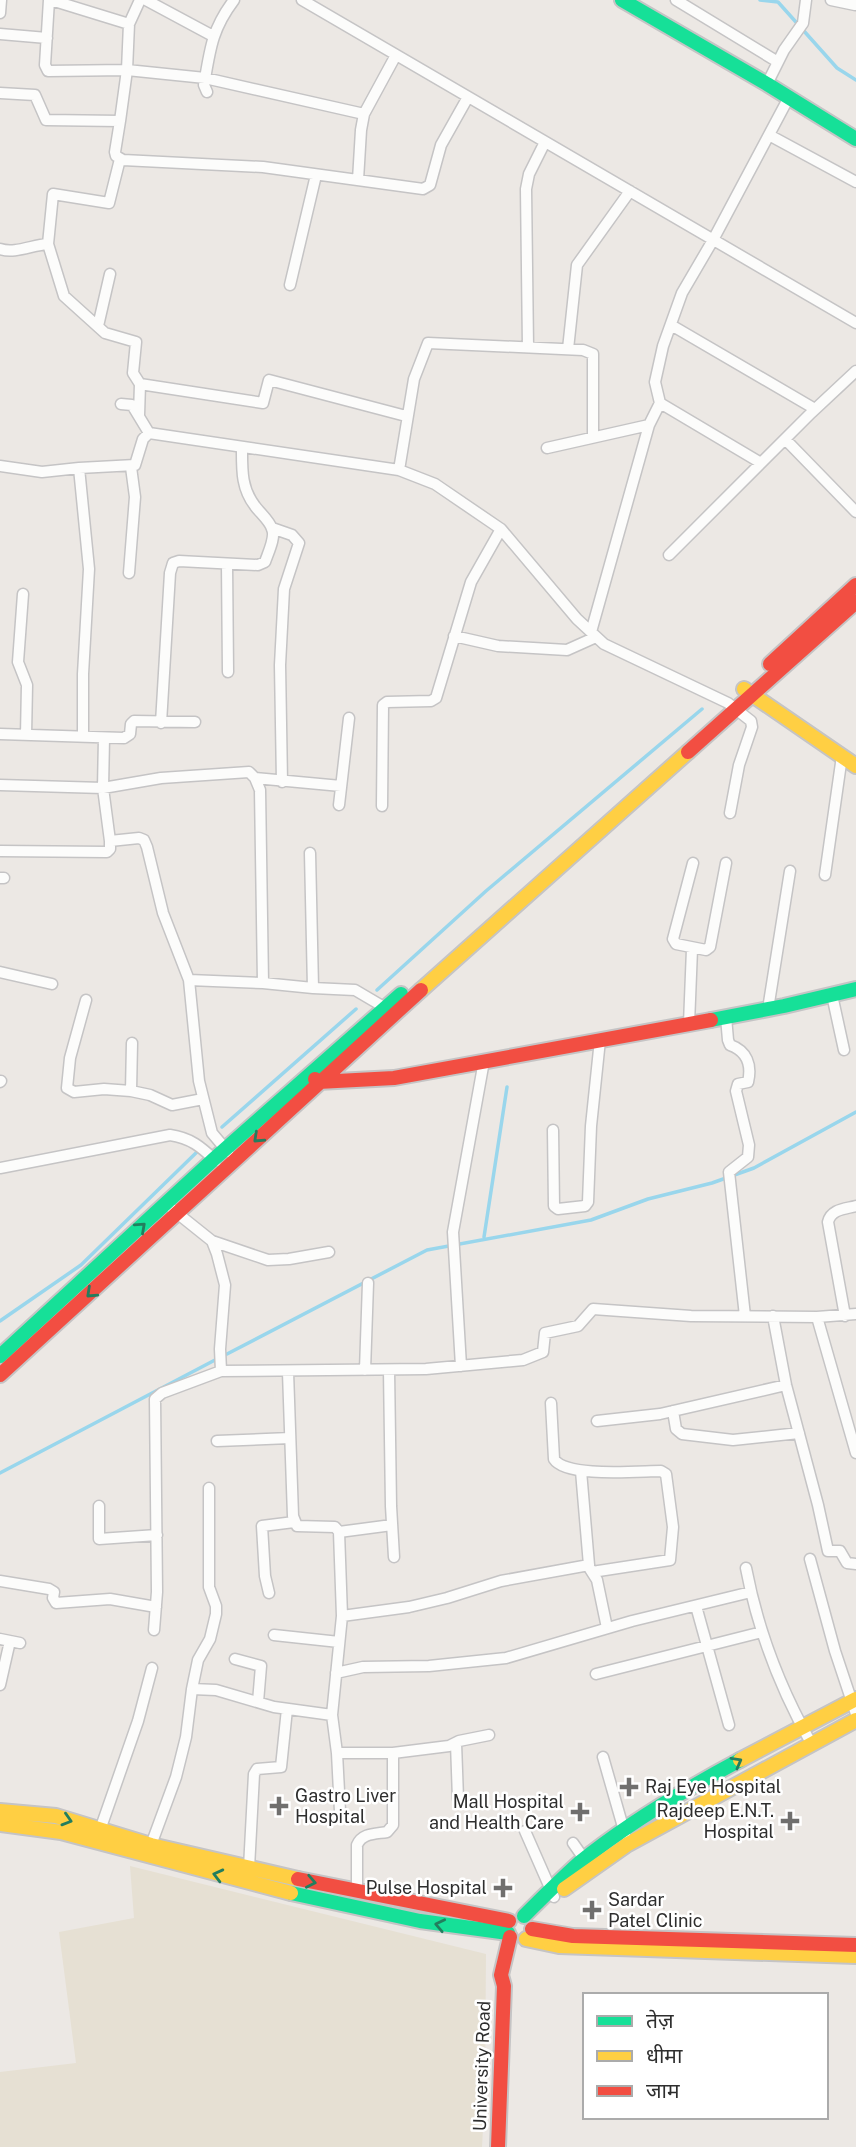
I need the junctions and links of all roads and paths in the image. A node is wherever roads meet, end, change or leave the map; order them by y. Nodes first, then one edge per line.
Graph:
1 (1, 0) edge
2 (50, 0) edge
3 (140, 0) edge
4 (146, 0) edge
5 (234, 0) edge
6 (302, 0) edge
7 (622, 0) edge
8 (676, 0) edge
9 (806, 0) edge
10 (831, 0) edge
11 (855, 5) edge
12 (0, 13) edge
13 (129, 24) junction
14 (0, 34) edge
15 (213, 36) junction
16 (47, 38) junction
17 (396, 55) junction
18 (778, 62) junction
19 (127, 70) junction
20 (205, 78) junction
21 (767, 84) junction
22 (206, 92) dead end
23 (0, 93) edge
24 (468, 97) junction
25 (788, 99) junction
26 (364, 114) junction
27 (120, 121) junction
28 (769, 135) junction
29 (856, 139) edge
30 (545, 142) junction
31 (120, 159) junction
32 (316, 174) junction
33 (358, 180) junction
34 (856, 182) edge
35 (630, 191) junction
36 (713, 240) junction
37 (48, 244) junction
38 (0, 249) edge
39 (110, 274) dead end
40 (290, 285) dead end
41 (856, 323) edge
42 (670, 325) junction
43 (98, 327) junction
44 (528, 347) junction
45 (568, 349) junction
46 (856, 371) edge
47 (140, 384) junction
48 (660, 403) junction
49 (121, 404) dead end
50 (815, 409) junction
51 (406, 416) junction
52 (139, 417) junction
53 (649, 425) junction
54 (149, 433) junction
55 (593, 437) junction
56 (785, 439) junction
57 (242, 447) junction
58 (547, 448) dead end
59 (761, 463) junction
60 (0, 466) edge
61 (131, 467) junction
62 (79, 468) junction
63 (399, 470) junction
64 (856, 511) edge
65 (272, 528) junction
66 (502, 529) junction
67 (669, 555) dead end
68 (227, 565) junction
69 (129, 573) dead end
70 (856, 585) edge
71 (23, 594) dead end
72 (856, 602) edge
73 (594, 634) junction
74 (454, 636) junction
75 (228, 672) dead end
76 (748, 692) junction
77 (733, 706) junction
78 (349, 718) dead end
79 (195, 722) dead end
80 (161, 723) junction
81 (0, 734) edge
82 (26, 735) junction
83 (83, 737) junction
84 (104, 738) junction
85 (842, 757) junction
86 (856, 766) edge
87 (255, 778) junction
88 (282, 782) junction
89 (0, 785) edge
90 (341, 786) junction
91 (103, 788) junction
92 (339, 805) dead end
93 (382, 806) dead end
94 (730, 813) dead end
95 (110, 841) junction
96 (0, 851) edge
97 (310, 853) dead end
98 (693, 863) dead end
99 (726, 863) dead end
100 (790, 871) dead end
101 (825, 875) dead end
102 (692, 949) junction
103 (0, 972) edge
104 (189, 980) junction
105 (263, 982) junction
106 (52, 984) dead end
107 (313, 988) junction
108 (856, 989) edge
109 (832, 995) junction
110 (86, 1000) dead end
111 (768, 1009) junction
112 (390, 1011) junction
113 (726, 1017) junction
114 (689, 1024) junction
115 (600, 1040) junction
116 (132, 1043) dead end
117 (844, 1050) dead end
118 (484, 1061) junction
119 (314, 1078) junction
120 (131, 1091) junction
121 (203, 1099) junction
122 (553, 1130) dead end
123 (224, 1159) junction
124 (0, 1168) edge
125 (856, 1206) edge
126 (172, 1209) junction
127 (212, 1241) junction
128 (329, 1252) dead end
129 (368, 1283) dead end
130 (850, 1315) edge
131 (745, 1316) junction
132 (773, 1316) junction
133 (817, 1317) junction
134 (0, 1356) edge
135 (461, 1366) junction
136 (365, 1370) junction
137 (389, 1370) junction
138 (222, 1371) junction
139 (288, 1371) junction
140 (0, 1375) edge
141 (786, 1385) junction
142 (551, 1403) dead end
143 (673, 1411) junction
144 (597, 1421) dead end
145 (799, 1433) junction
146 (290, 1438) junction
147 (217, 1441) dead end
148 (856, 1453) edge
149 (581, 1471) junction
150 (209, 1488) dead end
151 (99, 1506) dead end
152 (294, 1521) junction
153 (392, 1525) junction
154 (339, 1532) junction
155 (157, 1535) junction
156 (394, 1557) dead end
157 (810, 1559) dead end
158 (856, 1564) edge
159 (747, 1568) dead end
160 (590, 1569) junction
161 (0, 1581) edge
162 (751, 1592) junction
163 (270, 1593) dead end
164 (696, 1606) junction
165 (156, 1607) junction
166 (342, 1616) junction
167 (607, 1628) junction
168 (154, 1630) dead end
169 (762, 1632) junction
170 (274, 1635) dead end
171 (10, 1641) edge
172 (339, 1642) junction
173 (707, 1646) junction
174 (235, 1659) dead end
175 (152, 1668) dead end
176 (336, 1673) junction
177 (596, 1674) dead end
178 (0, 1685) edge
179 (192, 1689) junction
180 (258, 1702) junction
181 (854, 1705) edge
182 (287, 1709) junction
183 (332, 1715) junction
184 (856, 1720) edge
185 (729, 1725) dead end
186 (801, 1726) junction
187 (489, 1735) dead end
188 (456, 1743) junction
189 (811, 1743) junction
190 (337, 1753) junction
191 (393, 1753) junction
192 (603, 1757) dead end
193 (458, 1799) dead end
194 (0, 1811) edge
195 (340, 1811) dead end
196 (0, 1824) edge
197 (100, 1830) junction
198 (525, 1830) dead end
199 (626, 1837) junction
200 (573, 1843) dead end
201 (151, 1845) junction
202 (587, 1863) junction
203 (249, 1868) junction
204 (357, 1890) junction
205 (553, 1893) junction
206 (520, 1930) junction
207 (856, 1945) edge
208 (856, 1956) edge
209 (498, 2147) edge

1 - 12 street
2 - 13 street
2 - 16 street
3 - 13 street
4 - 15 street
5 - 15 street
6 - 17 street
7 - 21 main road
8 - 18 street
9 - 18 street
10 - 11 street
13 - 19 street
14 - 16 street
15 - 20 street
16 - 19 street
17 - 24 street
17 - 26 street
18 - 21 street
19 - 20 street
19 - 27 street
20 - 22 street
20 - 26 street
21 - 25 main road
23 - 27 street
24 - 30 street
24 - 33 street
25 - 28 street
25 - 29 main road
26 - 33 street
27 - 31 street
28 - 34 street
28 - 36 street
30 - 35 street
30 - 44 street
31 - 32 street
31 - 37 street
32 - 33 street
32 - 40 street
35 - 36 street
35 - 45 street
36 - 41 street
36 - 42 street
37 - 38 street
37 - 43 street
39 - 43 street
42 - 48 street
42 - 50 street
43 - 47 street
44 - 45 street
44 - 51 street
45 - 55 street
46 - 50 street
47 - 51 street
47 - 52 street
48 - 53 street
48 - 59 street
49 - 52 street
50 - 56 street
51 - 63 street
52 - 54 street
53 - 55 street
53 - 73 street
54 - 57 street
54 - 61 street
55 - 58 street
56 - 59 street
56 - 64 street
57 - 63 street
57 - 65 street
59 - 67 street
60 - 62 street
61 - 62 street
61 - 69 street
62 - 83 street
63 - 66 street
65 - 68 street
65 - 88 street
66 - 73 street
66 - 74 street
68 - 75 street
68 - 80 street
70 - 76 main road
71 - 82 street
72 - 76 main road
73 - 74 street
73 - 77 street
74 - 93 street
76 - 77 main road
76 - 85 main road
77 - 94 street
77 - 112 main road
78 - 90 street
79 - 80 street
80 - 84 street
81 - 82 street
82 - 83 street
83 - 84 street
84 - 91 street
85 - 86 main road
85 - 101 street
87 - 88 street
87 - 91 street
87 - 105 street
88 - 90 street
89 - 91 street
90 - 92 street
91 - 95 street
95 - 96 street
95 - 104 street
97 - 107 street
98 - 102 street
99 - 102 street
100 - 111 street
102 - 114 street
103 - 106 street
104 - 105 street
104 - 121 street
105 - 107 street
107 - 112 street
108 - 109 main road
109 - 111 main road
109 - 117 street
110 - 120 street
111 - 113 main road
112 - 119 main road
113 - 114 main road
113 - 131 street
114 - 115 main road
115 - 118 main road
115 - 122 street
116 - 120 street
118 - 119 main road
118 - 135 street
119 - 123 main road
120 - 121 street
121 - 123 street
123 - 124 street
123 - 126 main road
125 - 130 street
126 - 127 street
134 -> 126 main road
126 -> 140 main road
127 - 128 street
127 - 138 street
129 - 136 street
130 - 133 street
131 - 132 street
131 - 135 street
132 - 133 street
132 - 141 street
133 - 148 street
135 - 137 street
136 - 137 street
136 - 139 street
137 - 153 street
138 - 139 street
138 - 155 street
139 - 146 street
141 - 143 street
141 - 145 street
142 - 149 street
143 - 144 street
143 - 145 street
145 - 158 street
146 - 147 street
146 - 152 street
149 - 160 street
149 - 160 street
150 - 179 street
151 - 155 street
152 - 154 street
152 - 163 street
153 - 154 street
153 - 156 street
154 - 166 street
155 - 165 street
157 - 181 street
159 - 162 street
160 - 166 street
160 - 167 street
161 - 165 street
162 - 164 street
162 - 169 street
164 - 167 street
164 - 173 street
165 - 168 street
166 - 172 street
167 - 176 street
169 - 173 street
169 - 186 street
170 - 172 street
171 - 178 street
172 - 176 street
173 - 177 street
173 - 185 street
174 - 180 street
175 - 197 street
176 - 183 street
179 - 180 street
179 - 201 street
180 - 182 street
181 - 186 main road
182 - 183 street
182 - 203 street
183 - 190 street
184 - 189 main road
186 - 189 street
199 -> 186 main road
187 - 188 street
188 - 191 street
188 - 193 street
189 - 199 main road
190 - 191 street
190 - 195 street
191 - 204 street
192 - 199 street
194 -> 197 main road
206 -> 196 main road
197 - 201 main road
198 - 205 street
199 - 202 main road
200 - 202 street
201 - 203 main road
202 - 205 main road
203 -> 204 main road
204 - 206 main road
205 - 206 main road
206 - 207 main road
206 - 208 main road
206 - 209 main road, University Road

